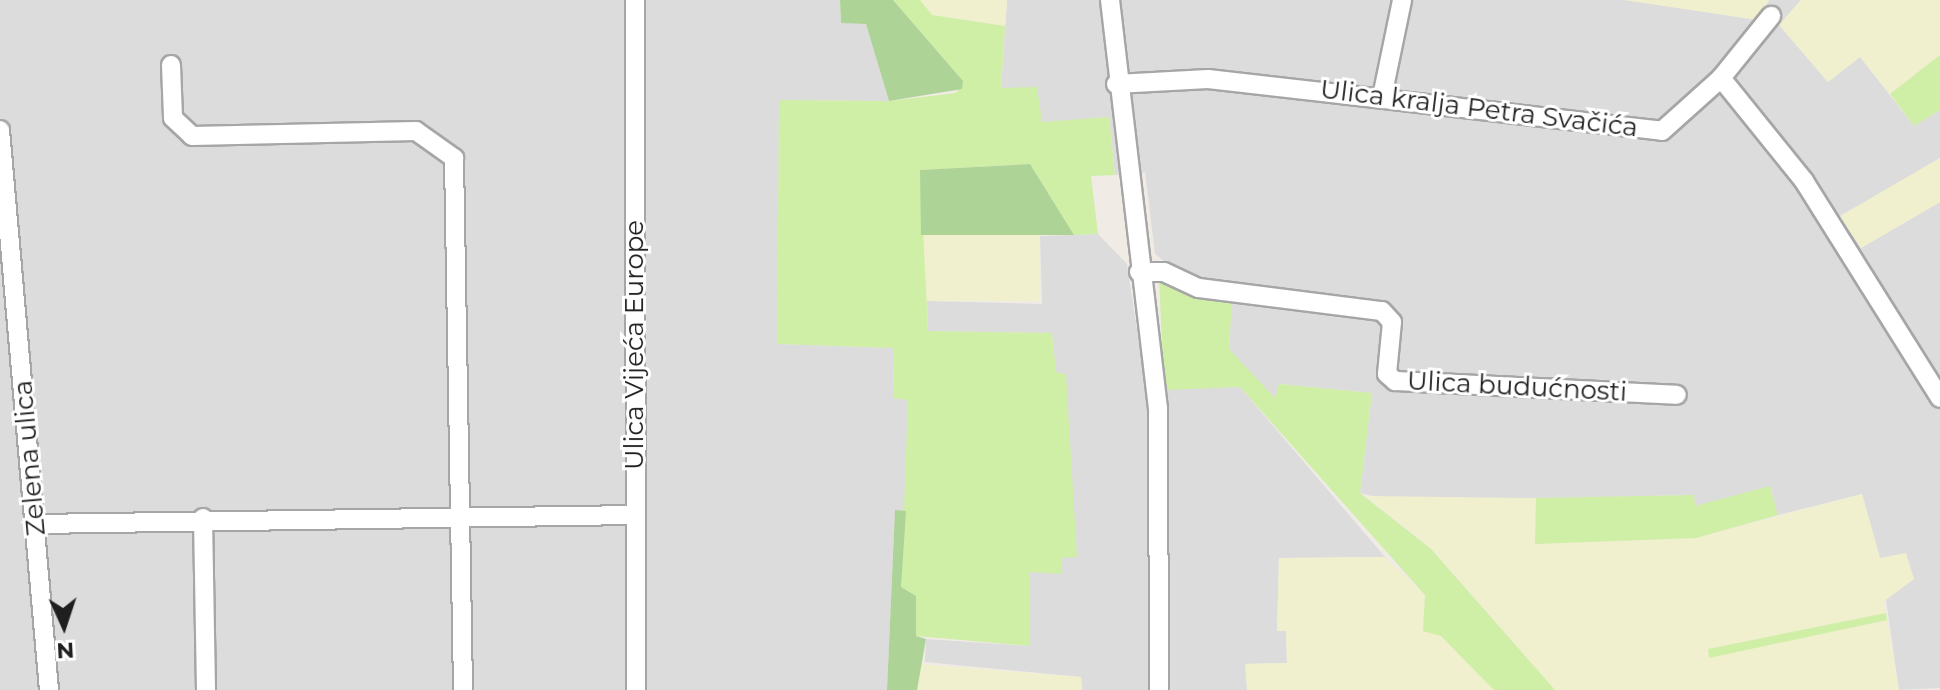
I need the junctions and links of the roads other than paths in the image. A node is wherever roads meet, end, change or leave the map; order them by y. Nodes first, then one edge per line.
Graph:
1 (635, 0) edge
2 (1110, 0) edge
3 (1402, 0) edge
4 (1771, 16) dead end
5 (171, 65) dead end
6 (1721, 78) junction
7 (1116, 84) junction
8 (1382, 97) junction
9 (0, 130) edge
10 (6, 253) edge
11 (1139, 272) junction
12 (1677, 395) dead end
13 (1940, 398) edge
14 (635, 515) junction
15 (203, 518) junction
16 (462, 518) junction
17 (36, 524) junction
18 (49, 690) edge
19 (206, 690) edge
20 (463, 690) edge
21 (636, 690) edge
22 (1159, 690) edge

1 - 14 street, Ulica Vijeća Europe
2 - 7 street
3 - 8 street
4 - 6 street, Ulica kralja Petra Svačića
5 - 16 street
6 - 8 street, Ulica kralja Petra Svačića
6 - 13 street
7 - 8 street, Ulica kralja Petra Svačića
7 - 11 street
9 - 10 street, Zelena ulica
10 - 17 street, Zelena ulica
11 - 12 street, Ulica budućnosti
11 - 22 street
14 - 16 street
14 - 21 street, Ulica Vijeća Europe
15 - 16 street
15 - 17 street
15 - 19 street
16 - 20 street
17 - 18 street, Zelena ulica

